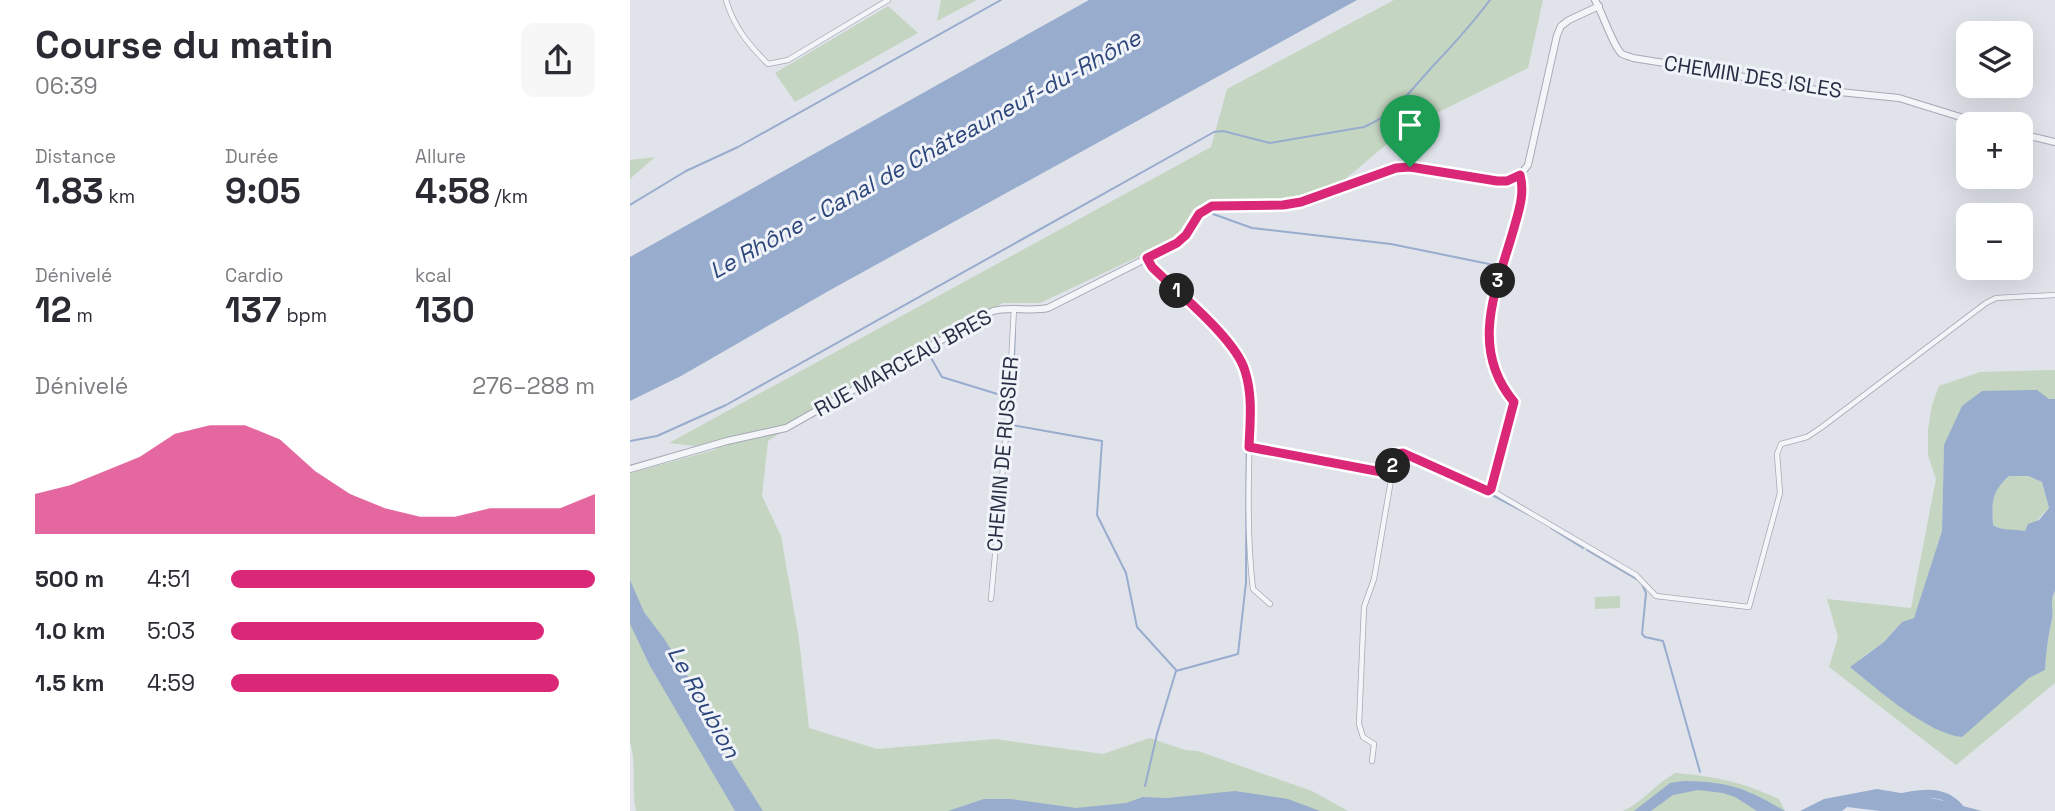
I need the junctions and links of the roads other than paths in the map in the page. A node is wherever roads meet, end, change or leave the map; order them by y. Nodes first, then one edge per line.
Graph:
1 (726, 0) edge
2 (888, 0) edge
3 (1597, 3) edge
4 (1956, 116) edge
5 (2033, 137) edge
6 (2055, 142) edge
7 (1520, 175) junction
8 (1147, 258) junction
9 (2055, 295) edge
10 (1014, 308) junction
11 (1249, 447) junction
12 (630, 469) edge
13 (1392, 474) junction
14 (1490, 490) junction
15 (991, 599) dead end
16 (1270, 604) dead end
17 (1372, 761) dead end

1 - 2 street
3 - 4 street, CHEMIN DES ISLES
3 - 7 street
5 - 6 street
7 - 8 street, RUE MARCEAU BRES
7 - 14 street
8 - 10 street, RUE MARCEAU BRES
8 - 11 street
9 - 14 street
10 - 12 street, RUE MARCEAU BRES
10 - 15 street, CHEMIN DE RUSSIER
11 - 13 street
11 - 16 street
13 - 14 street
13 - 17 street

